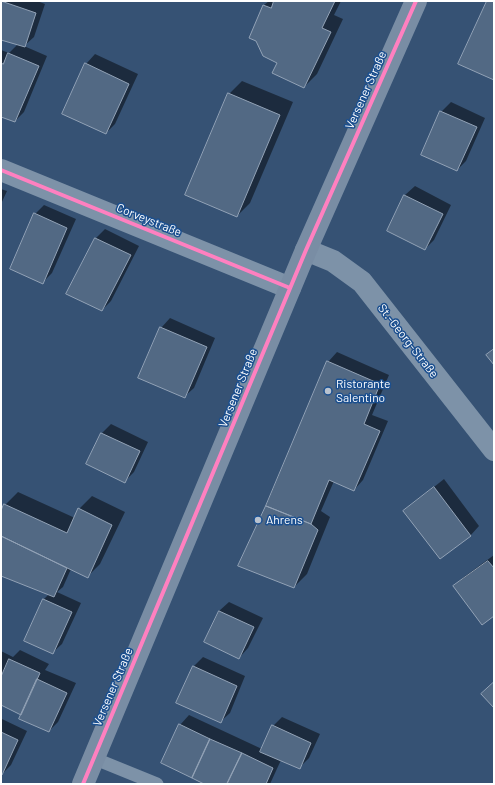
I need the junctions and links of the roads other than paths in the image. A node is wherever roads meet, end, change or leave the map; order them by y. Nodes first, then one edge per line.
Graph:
1 (416, 1) edge
2 (1, 170) edge
3 (306, 250) junction
4 (290, 288) junction
5 (494, 450) edge
6 (93, 758) junction
7 (83, 784) edge
8 (157, 784) edge

1 - 3 street, Versener Straße
2 - 4 street, Corveystraße
3 - 4 street, Versener Straße
3 - 5 street, St.-Georg-Straße
4 - 6 street, Versener Straße
6 - 7 street, Versener Straße
6 - 8 lane

